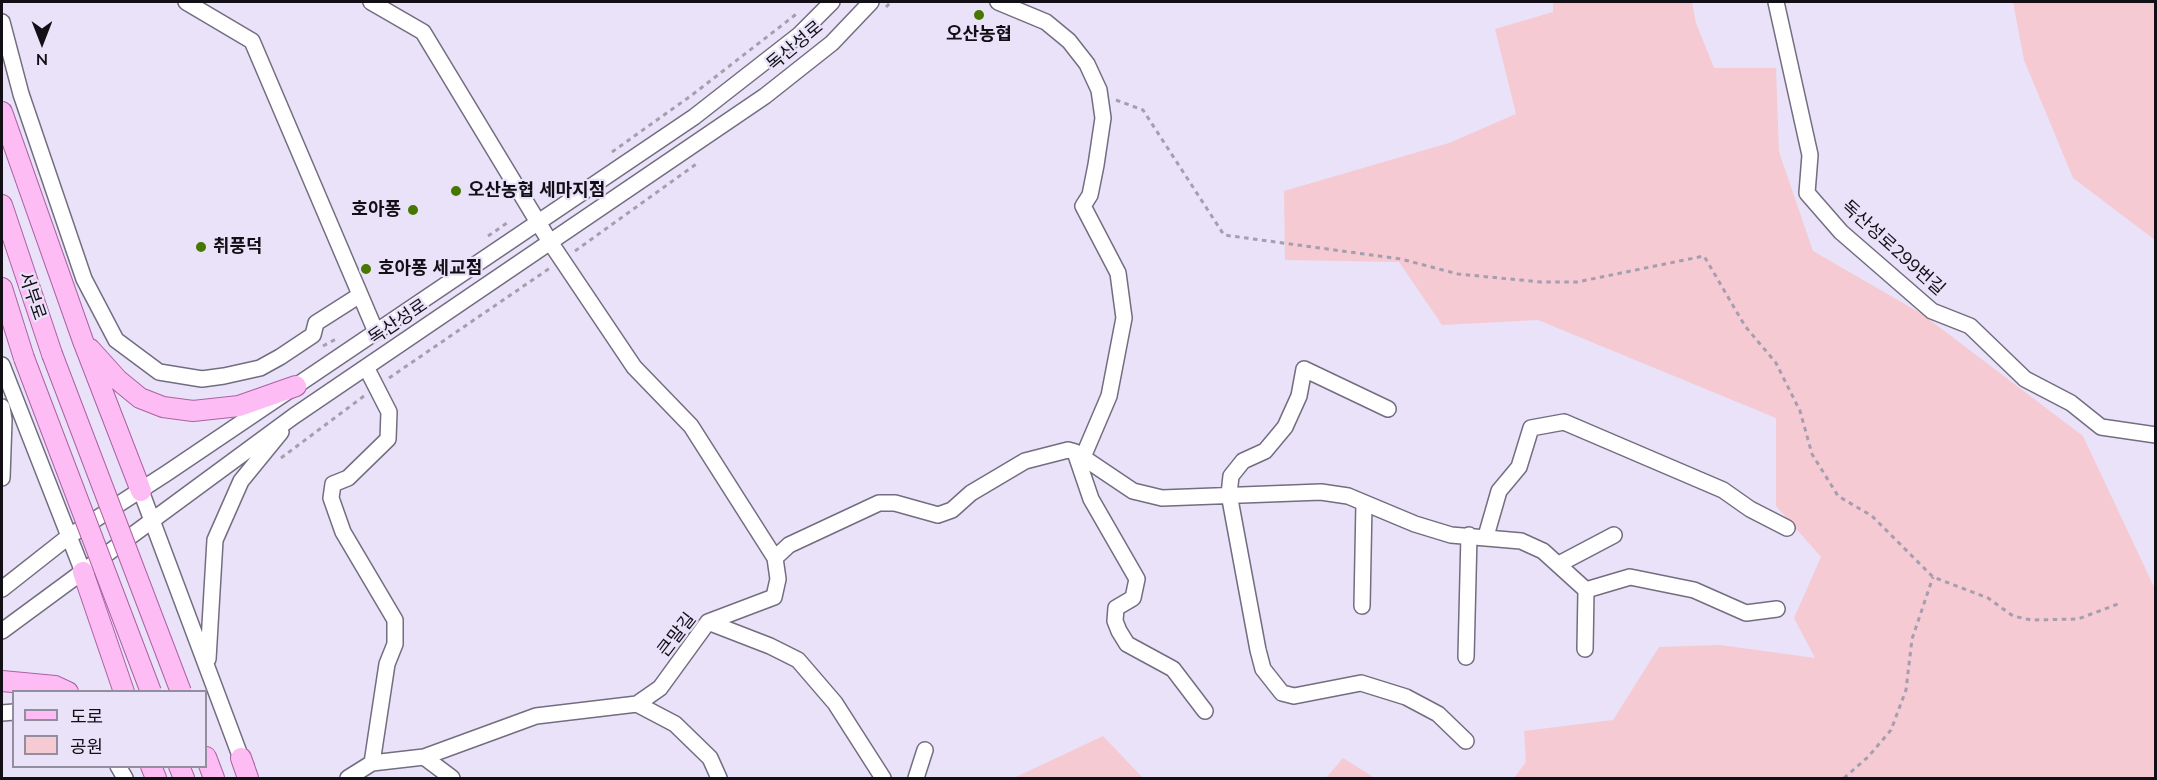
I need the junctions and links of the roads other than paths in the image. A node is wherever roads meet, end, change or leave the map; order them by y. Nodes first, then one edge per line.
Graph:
1 (186, 2) edge
2 (371, 2) edge
3 (832, 2) edge
4 (871, 2) edge
5 (998, 2) edge
6 (1776, 2) edge
7 (2, 22) edge
8 (2, 112) edge
9 (2, 205) edge
10 (538, 223) junction
11 (550, 242) junction
12 (2, 288) edge
13 (360, 296) junction
14 (376, 332) junction
15 (83, 341) junction
16 (2, 365) edge
17 (366, 367) junction
18 (296, 386) junction
19 (2, 406) edge
20 (1388, 409) dead end
21 (294, 416) junction
22 (2156, 435) edge
23 (1078, 454) junction
24 (2, 478) edge
25 (141, 490) junction
26 (1229, 494) junction
27 (1364, 503) junction
28 (152, 519) junction
29 (1787, 528) dead end
30 (1469, 536) junction
31 (1486, 536) junction
32 (1614, 536) dead end
33 (68, 537) junction
34 (776, 558) junction
35 (1559, 564) junction
36 (83, 572) junction
37 (2, 589) edge
38 (1586, 590) junction
39 (1362, 606) dead end
40 (1777, 609) dead end
41 (708, 622) junction
42 (2, 631) edge
43 (1585, 649) dead end
44 (1466, 657) dead end
45 (207, 664) junction
46 (2, 681) edge
47 (64, 690) edge
48 (123, 690) edge
49 (150, 690) edge
50 (180, 690) edge
51 (637, 704) junction
52 (1205, 711) dead end
53 (1466, 741) dead end
54 (925, 750) dead end
55 (424, 757) junction
56 (241, 758) junction
57 (207, 760) edge
58 (372, 762) junction
59 (214, 778) edge
60 (248, 778) edge
61 (255, 778) edge
62 (348, 778) edge
63 (452, 778) edge
64 (719, 778) edge
65 (883, 778) edge
66 (916, 778) edge

1 - 13 street
2 - 10 street
3 - 10 street, 독산성로
4 - 11 street, 독산성로
5 - 23 street
6 - 22 street, 독산성로299번길
7 - 13 street
8 - 15 main road
9 - 50 main road, 서부로, bridge
10 - 11 street
10 - 14 street, 독산성로
11 - 17 street, 독산성로
11 - 34 street
12 - 49 main road, 서부로, bridge
13 - 14 street
14 - 18 street, 독산성로
15 - 18 main road
15 - 25 main road
16 - 33 street
17 - 21 street, 독산성로
17 - 58 street
18 - 25 street, 독산성로
19 - 24 street
20 - 26 street
21 - 28 street, 독산성로
21 - 45 street
23 - 26 street
23 - 34 street
23 - 52 street
25 - 28 street
25 - 33 street, 독산성로
26 - 27 street
26 - 53 street
27 - 30 street
27 - 39 street
28 - 36 street, 독산성로
28 - 45 street
29 - 31 street
30 - 31 street
30 - 44 street
31 - 35 street
32 - 35 street
33 - 36 street
33 - 37 street, 독산성로
34 - 41 street, 큰말길
35 - 38 street
36 - 42 street, 독산성로
36 - 48 main road
38 - 40 street
38 - 43 street
41 - 51 street, 큰말길
41 - 65 street
45 - 56 street
46 - 47 main road
51 - 55 street, 큰말길
51 - 64 street
54 - 66 street
55 - 58 street, 큰말길
55 - 63 street
56 - 60 main road
56 - 61 street
57 - 59 main road
58 - 62 street, 큰말길

